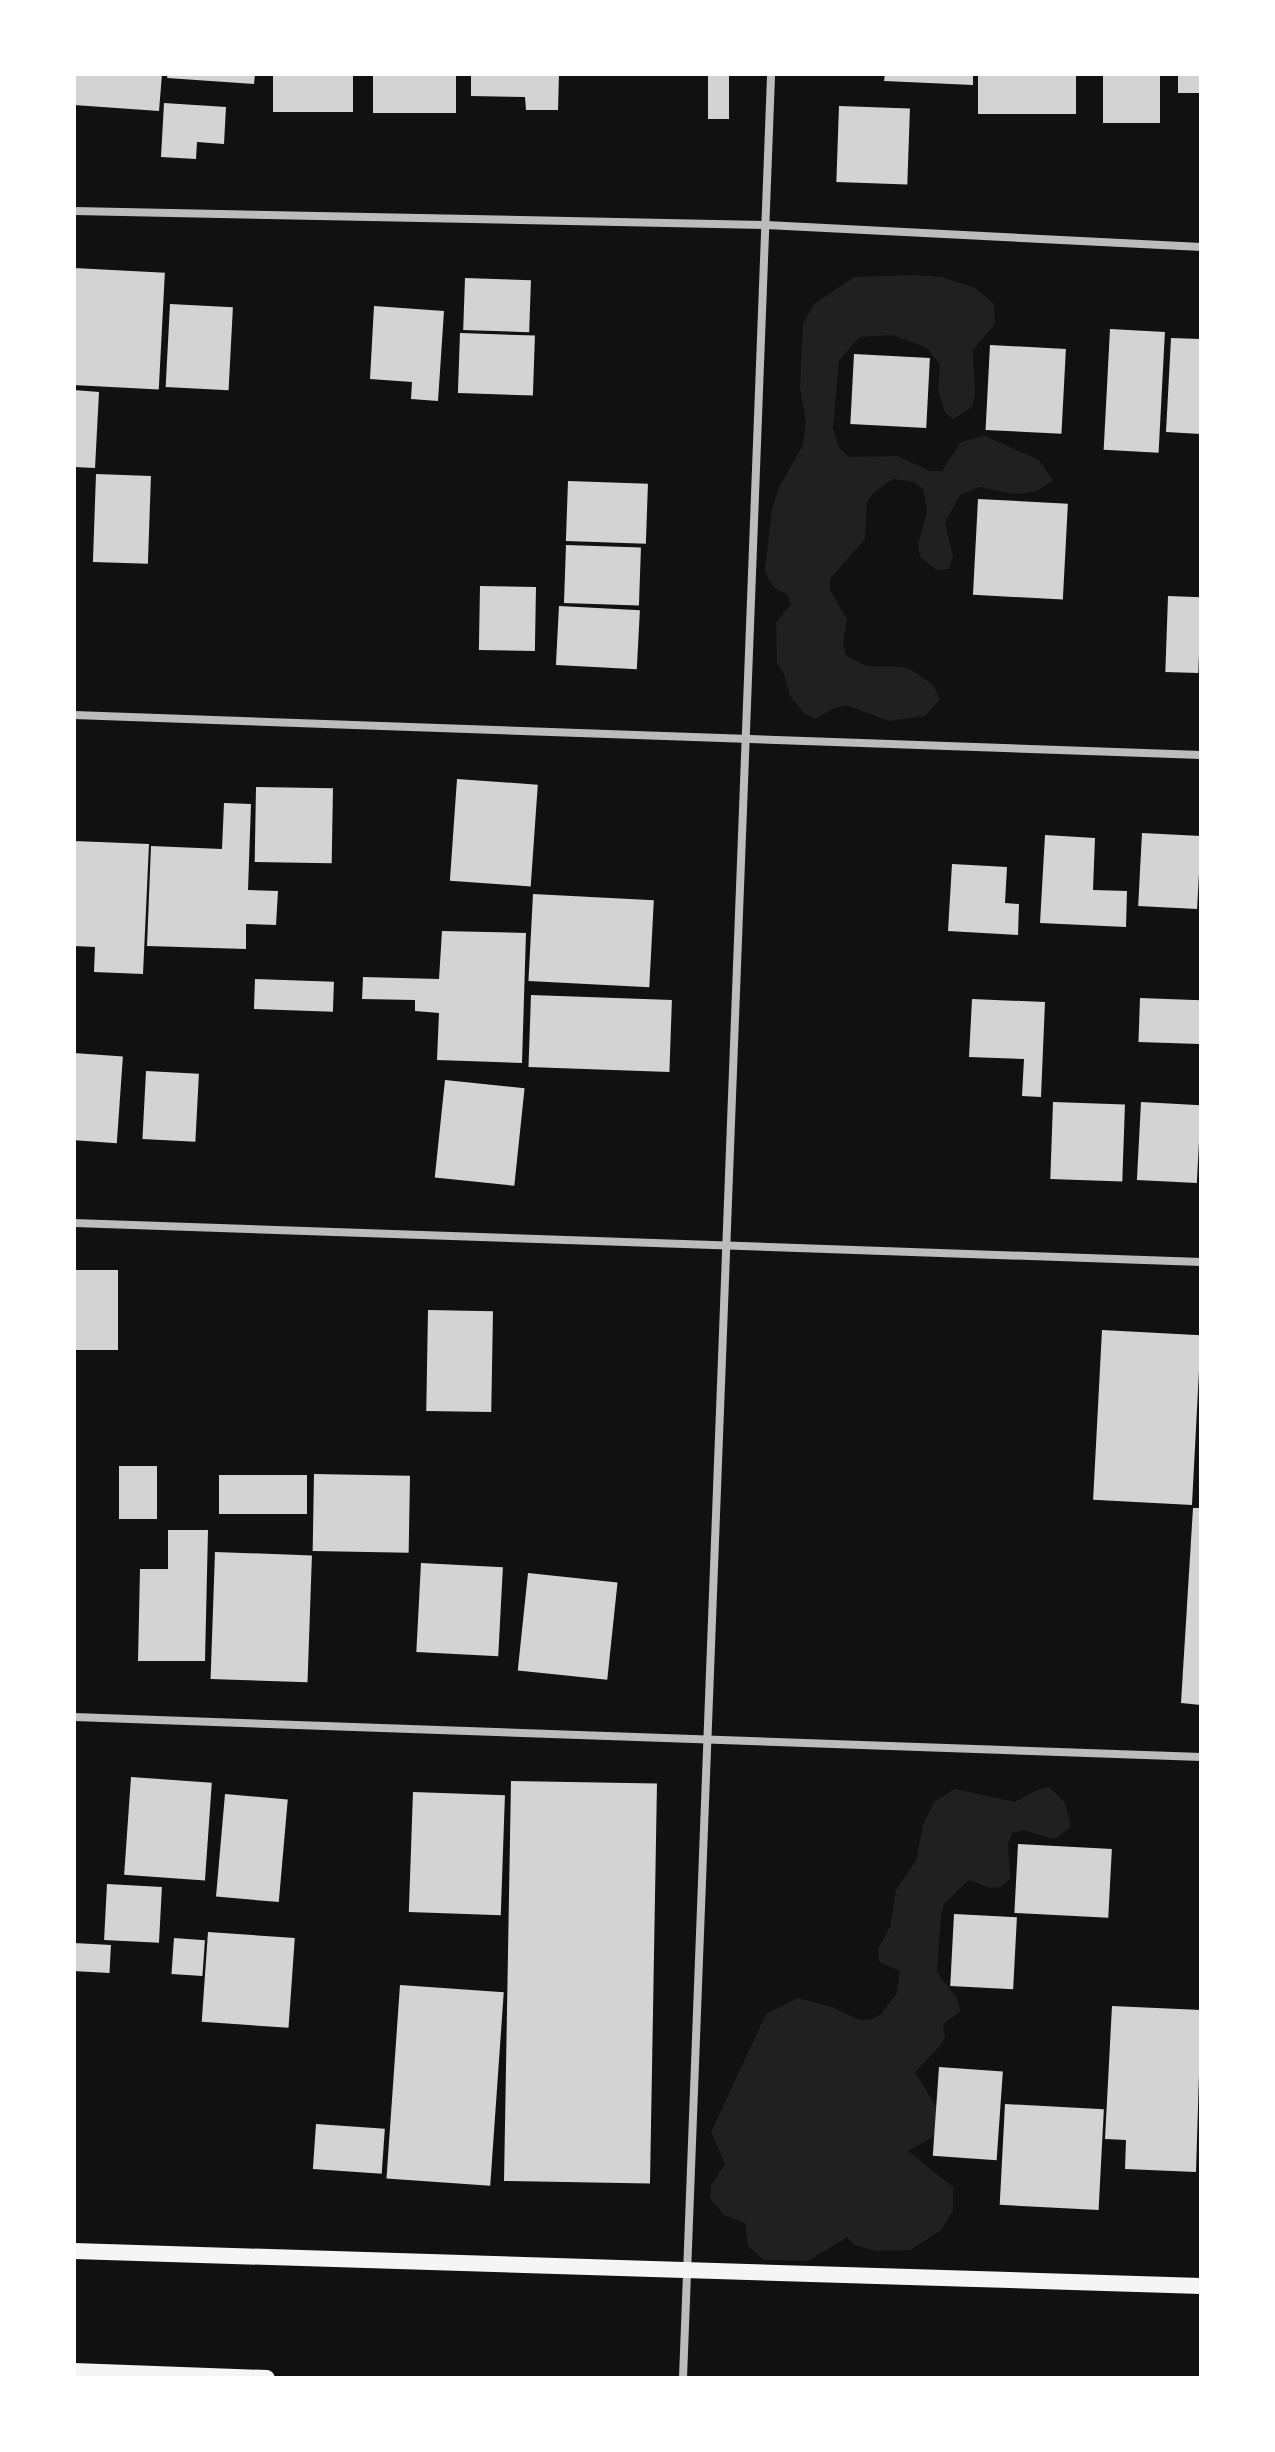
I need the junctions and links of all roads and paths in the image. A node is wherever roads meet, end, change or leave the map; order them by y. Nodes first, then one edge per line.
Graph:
1 (771, 74) edge
2 (74, 211) edge
3 (766, 225) junction
4 (1201, 247) edge
5 (74, 715) edge
6 (746, 739) junction
7 (1201, 755) edge
8 (74, 1223) edge
9 (727, 1246) junction
10 (1201, 1262) edge
11 (74, 1717) edge
12 (708, 1739) junction
13 (1201, 1757) edge
14 (74, 2251) edge
15 (688, 2271) junction
16 (1201, 2286) edge
17 (74, 2371) edge
18 (267, 2378) edge
19 (683, 2378) edge

1 - 3 street
2 - 3 street
3 - 4 street
3 - 6 street
5 - 6 street
6 - 7 street
6 - 9 street
8 - 9 street
9 - 10 street
9 - 12 street
11 - 12 street
12 - 13 street
12 - 15 street
14 - 15 main road
15 - 16 main road
15 - 19 street
17 - 18 main road

